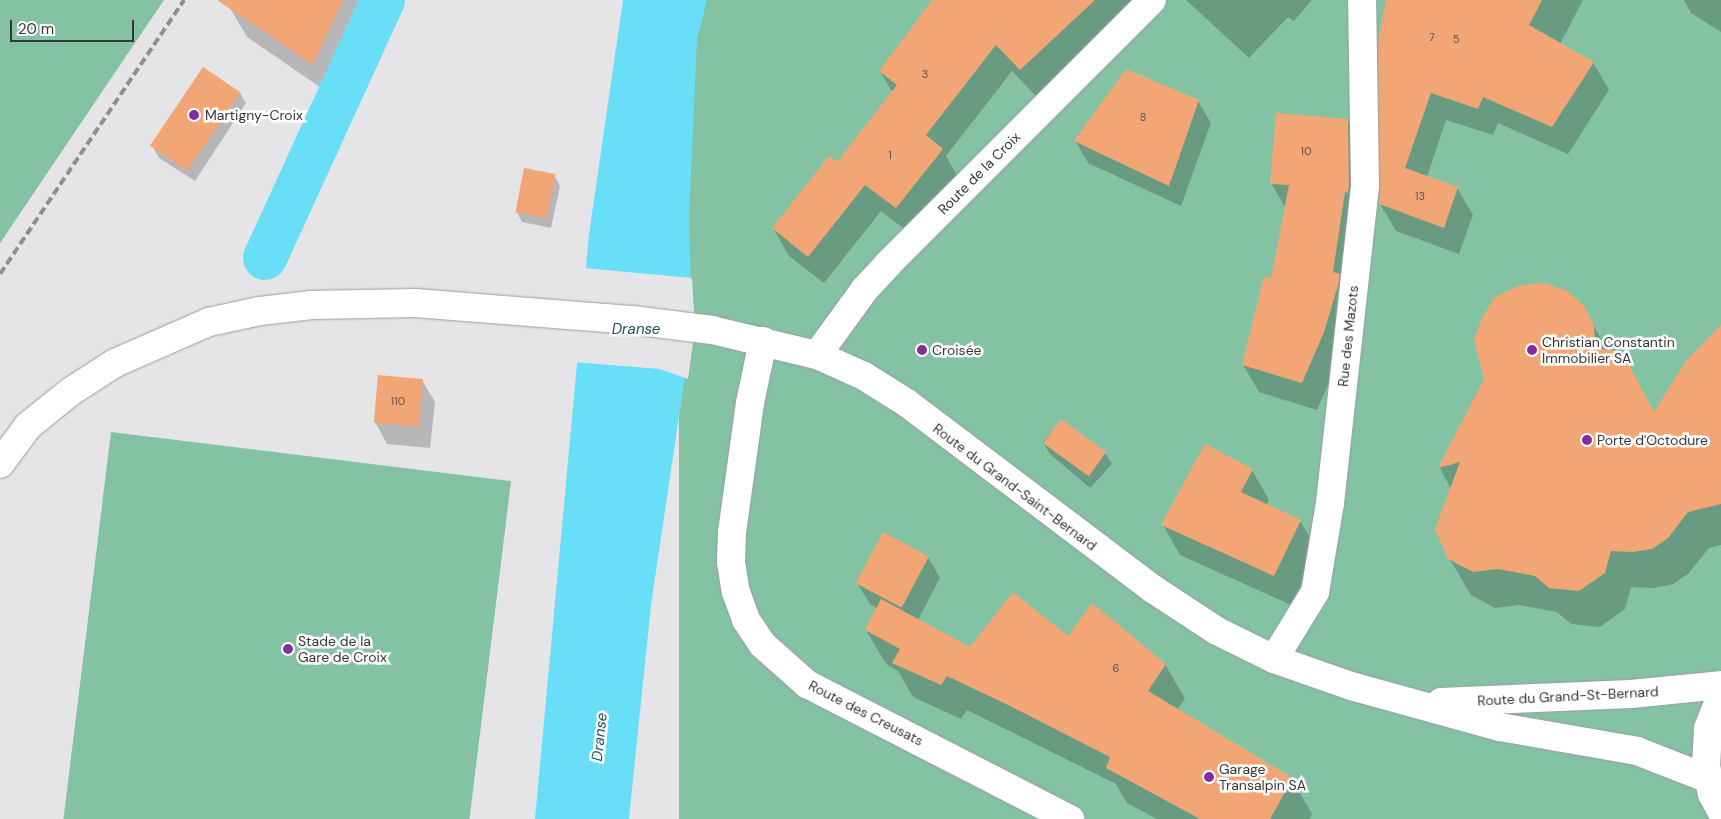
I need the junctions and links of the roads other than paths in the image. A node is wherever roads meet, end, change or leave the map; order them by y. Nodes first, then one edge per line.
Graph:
1 (1152, 0) edge
2 (1362, 0) edge
3 (763, 341) junction
4 (817, 355) junction
5 (0, 464) edge
6 (1274, 659) junction
7 (1307, 672) joint
8 (1721, 685) edge
9 (1721, 696) edge
10 (1414, 702) junction
11 (1709, 779) junction
12 (1721, 811) edge
13 (1070, 819) edge

1 - 4 street, Route de la Croix
2 - 6 street, Rue des Mazots
3 - 4 street, Route du Grand-Saint-Bernard
3 - 5 street, Route du Grand-Saint-Bernard
3 - 13 street, Route des Creusats
4 - 6 street, Route du Grand-Saint-Bernard
6 - 7 street, Route du Grand-Saint-Bernard
7 - 10 street, Route du Grand-St-Bernard
8 - 10 street, Route du Grand-St-Bernard
9 - 11 street
10 - 11 street, Route du Grand-St-Bernard
11 - 12 street

